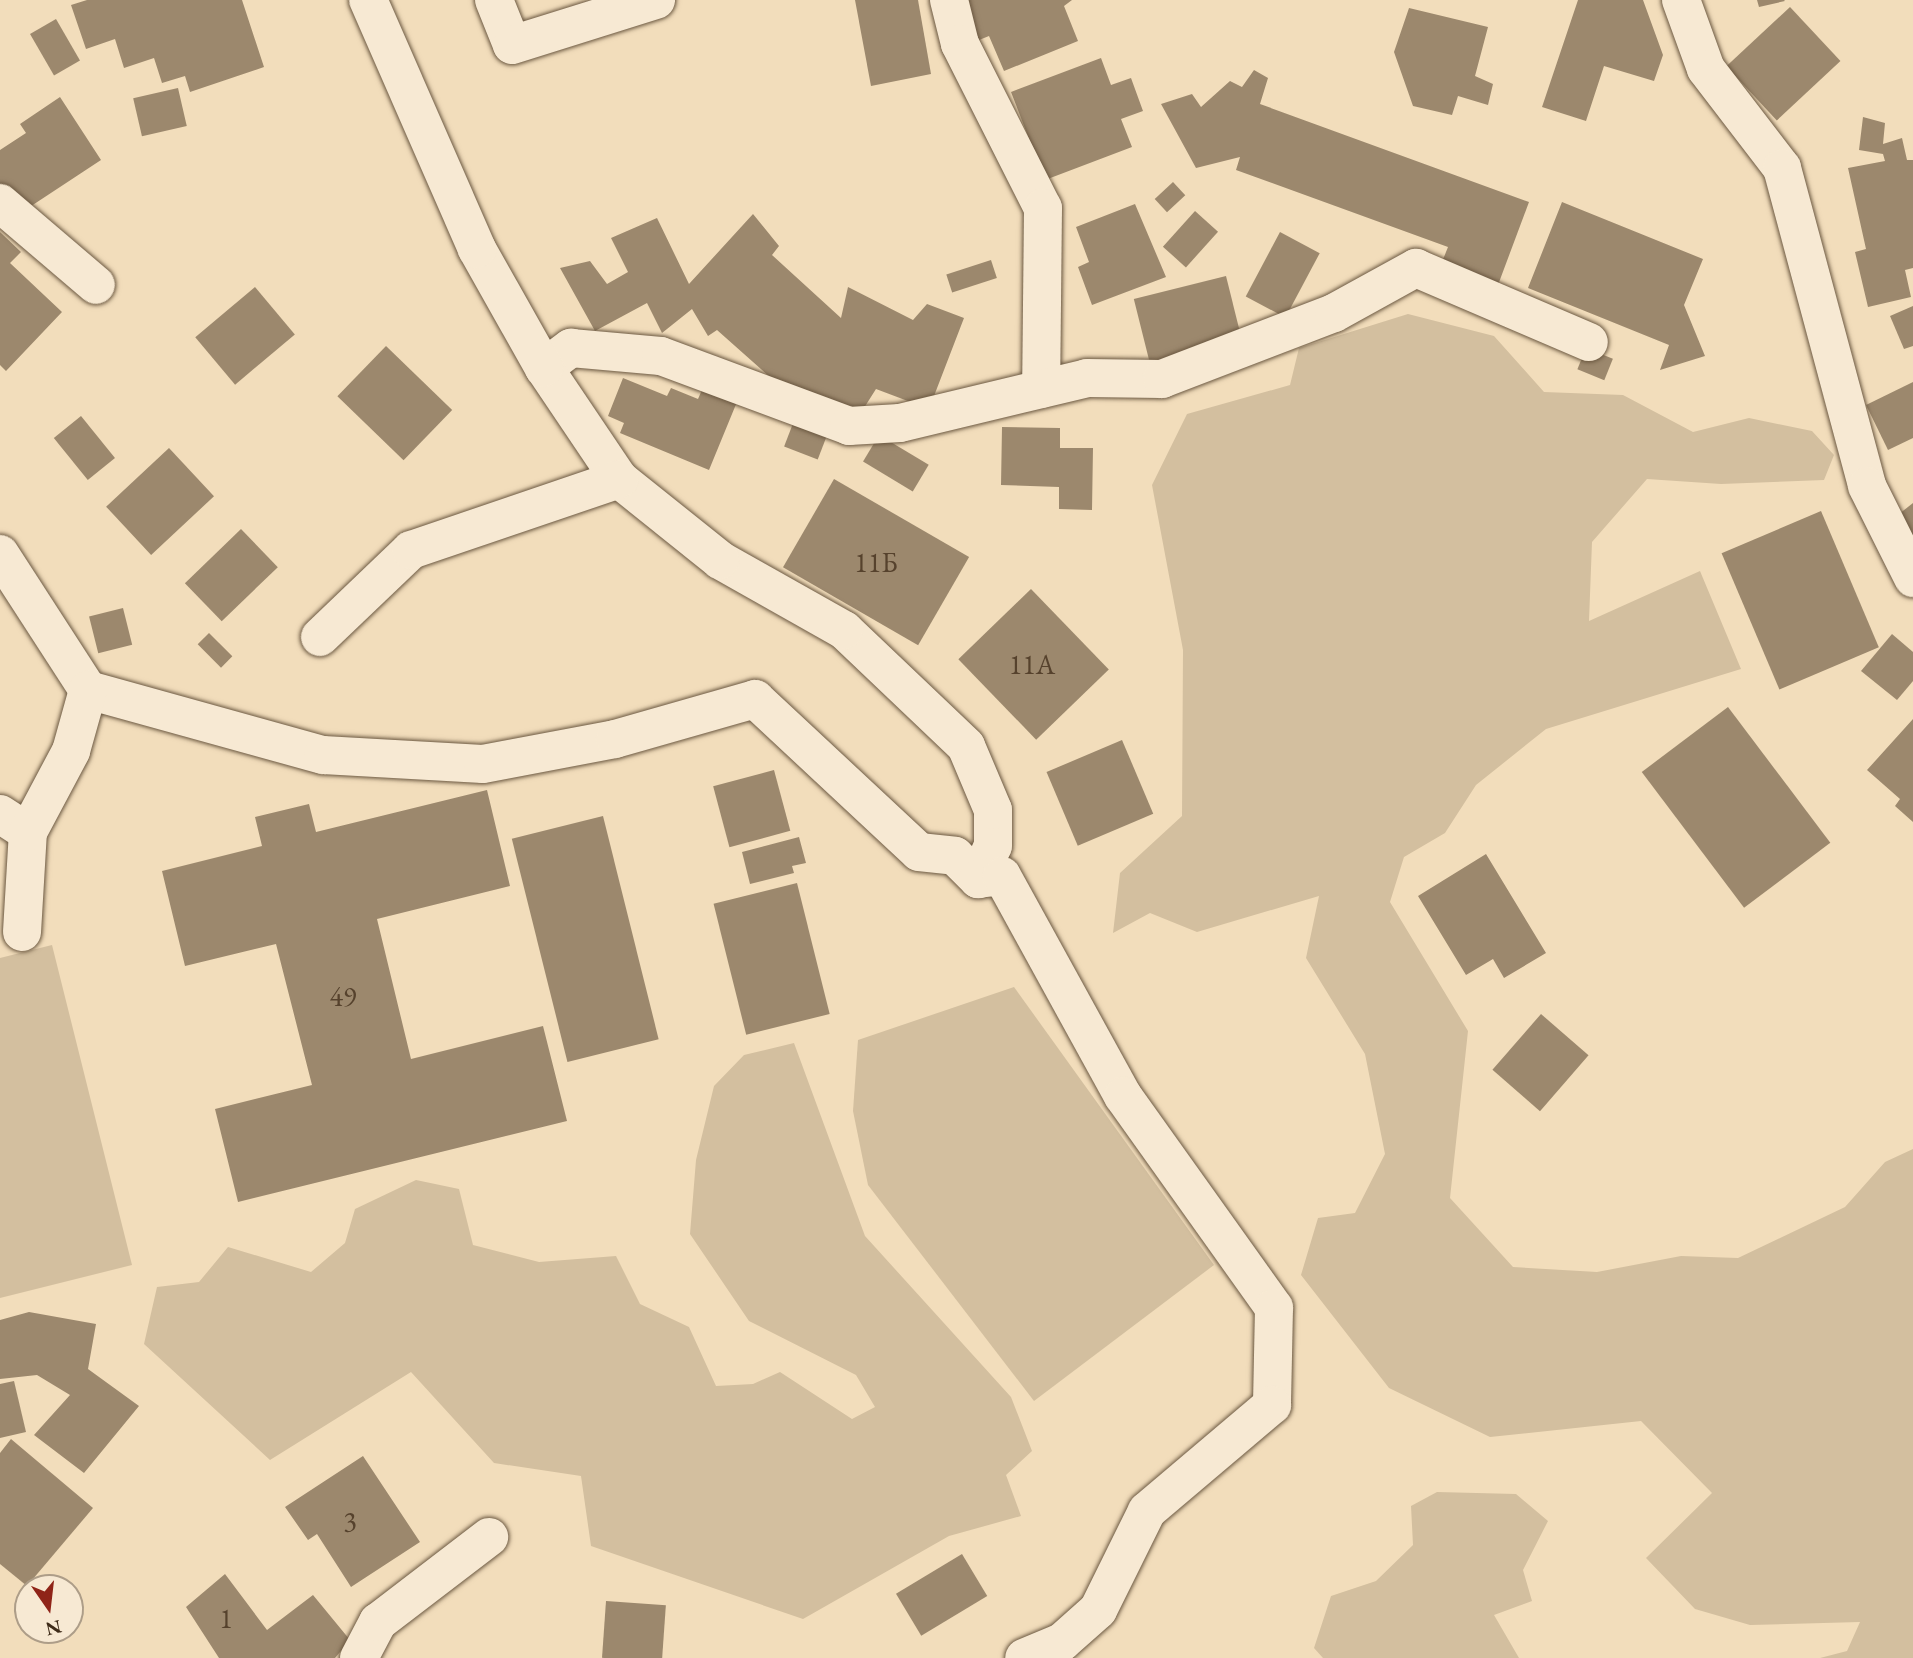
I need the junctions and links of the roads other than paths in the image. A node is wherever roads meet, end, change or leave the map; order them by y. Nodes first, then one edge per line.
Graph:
1 (368, 0) edge
2 (494, 0) edge
3 (656, 0) edge
4 (950, 0) edge
5 (1681, 0) edge
6 (0, 202) edge
7 (96, 285) dead end
8 (1589, 342) dead end
9 (544, 368) junction
10 (1041, 389) junction
11 (619, 479) junction
12 (0, 554) edge
13 (1913, 578) edge
14 (320, 637) dead end
15 (88, 690) junction
16 (14, 823) edge
17 (978, 879) junction
18 (22, 932) dead end
19 (489, 1537) dead end
20 (359, 1658) edge
21 (1024, 1658) edge

1 - 9 lane
2 - 3 lane
4 - 10 lane
5 - 13 lane
6 - 7 lane
8 - 10 lane
9 - 10 lane
9 - 11 lane
11 - 14 lane
11 - 17 lane
12 - 15 lane
15 - 16 lane
15 - 17 lane
16 - 18 lane
17 - 21 lane
19 - 20 lane

